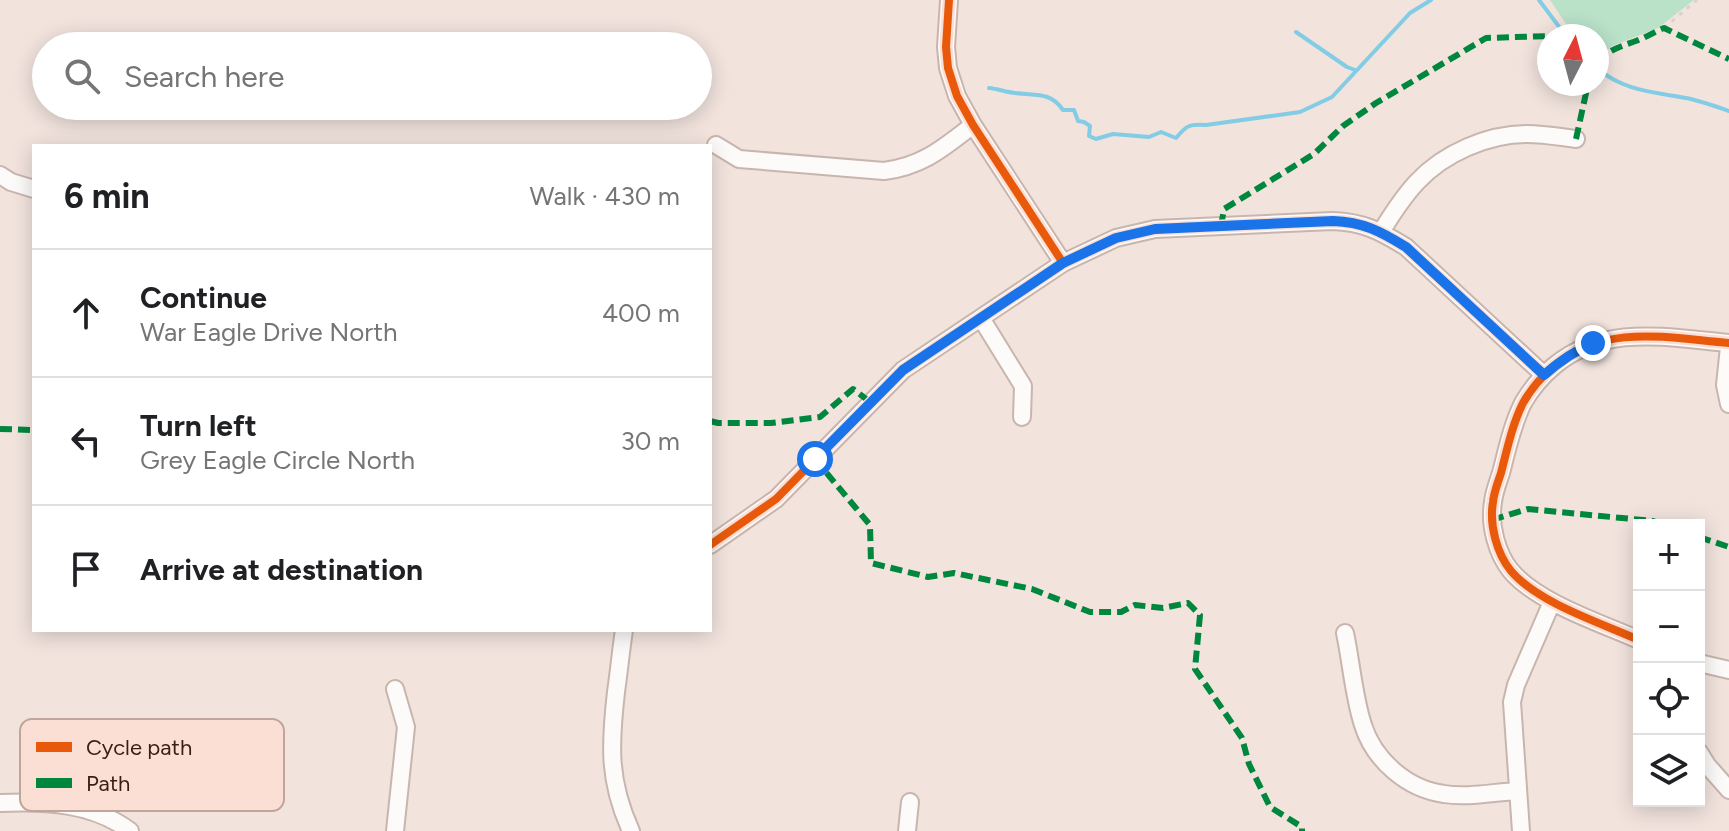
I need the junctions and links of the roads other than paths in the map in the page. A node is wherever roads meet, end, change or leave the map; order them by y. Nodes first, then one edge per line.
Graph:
1 (949, 0) edge
2 (973, 125) junction
3 (1576, 139) dead end
4 (716, 145) dead end
5 (0, 175) edge
6 (32, 188) edge
7 (1381, 232) junction
8 (1063, 263) junction
9 (981, 318) junction
10 (1729, 345) edge
11 (1544, 375) junction
12 (1729, 404) edge
13 (1022, 417) dead end
14 (712, 544) edge
15 (1552, 602) junction
16 (624, 632) edge
17 (1345, 633) dead end
18 (1633, 637) edge
19 (1705, 666) edge
20 (1729, 670) edge
21 (395, 689) dead end
22 (1705, 762) edge
23 (1729, 790) edge
24 (1518, 791) junction
25 (20, 802) edge
26 (910, 802) dead end
27 (0, 803) edge
28 (89, 811) edge
29 (130, 831) edge
30 (395, 831) edge
31 (631, 831) edge
32 (907, 831) edge
33 (1521, 831) edge

1 - 2 street
2 - 4 street
2 - 8 street
3 - 7 street
5 - 6 street
7 - 8 street
7 - 11 street
8 - 9 street
9 - 13 street
9 - 14 street
10 - 11 street
10 - 12 street
11 - 15 street
15 - 18 street
15 - 24 street
16 - 31 street
17 - 24 street
19 - 20 street
21 - 30 street
22 - 23 street
24 - 33 street
25 - 27 street
26 - 32 street
28 - 29 street

